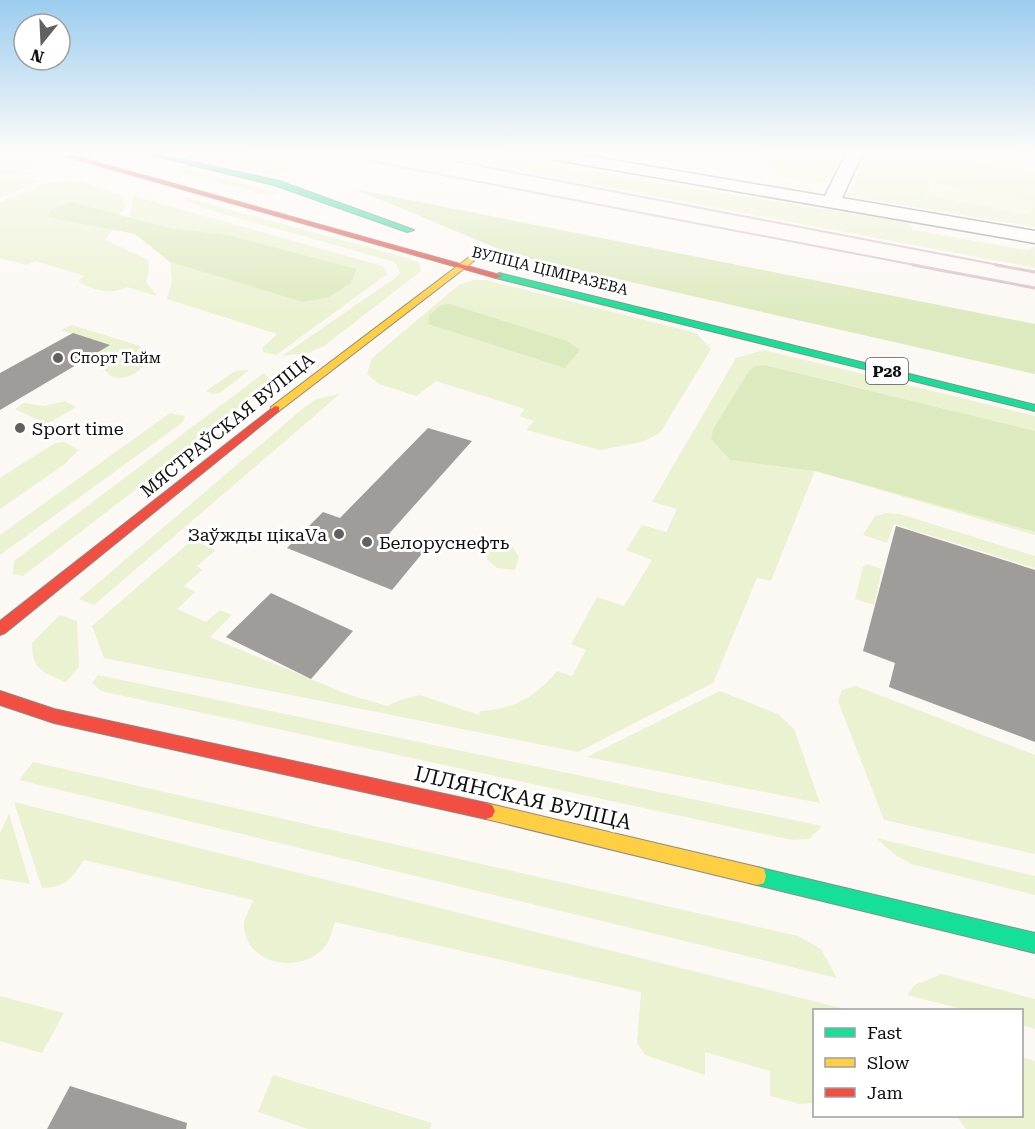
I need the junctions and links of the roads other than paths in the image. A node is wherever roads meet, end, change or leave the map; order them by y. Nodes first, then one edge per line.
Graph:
1 (250, 207) edge
2 (344, 207) edge
3 (858, 207) edge
4 (423, 234) dead end
5 (1035, 237) edge
6 (473, 252) joint
7 (495, 259) dead end
8 (462, 266) junction
9 (1035, 408) edge
10 (0, 629) edge
11 (0, 698) edge
12 (1035, 943) edge

1 - 8 main road, ВУЛІЦА ЦІМІРАЗЕВА / Р28
2 - 4 main road
3 - 5 street
6 - 7 main road, ВУЛІЦА ЦІМІРАЗЕВА
6 - 8 main road, МЯСТРАЎСКАЯ ВУЛІЦА
8 - 9 main road, ВУЛІЦА ЦІМІРАЗЕВА / Р28
8 - 10 main road, МЯСТРАЎСКАЯ ВУЛІЦА
11 - 12 main road, ІЛЛЯНСКАЯ ВУЛІЦА

